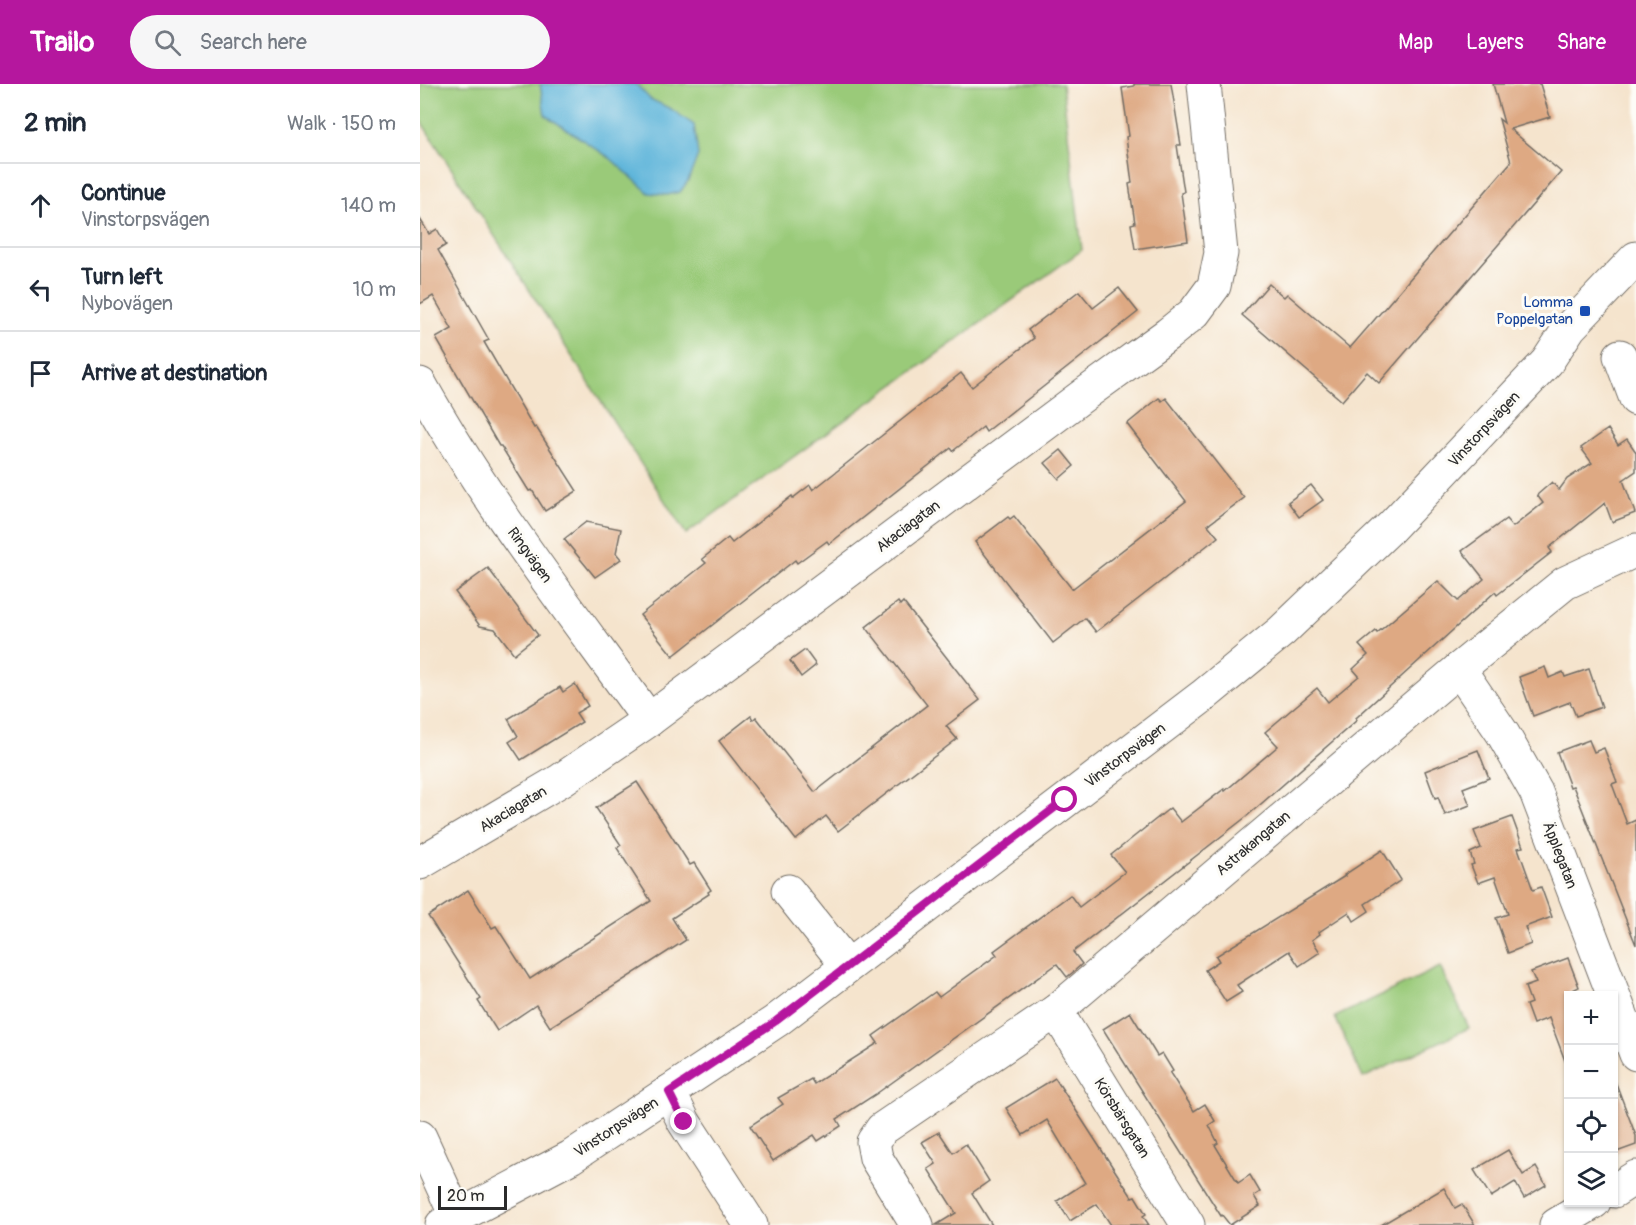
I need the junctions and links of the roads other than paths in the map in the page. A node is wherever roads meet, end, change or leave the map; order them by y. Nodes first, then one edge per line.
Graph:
1 (1204, 84) edge
2 (1636, 258) edge
3 (1636, 281) edge
4 (1620, 356) dead end
5 (1547, 362) junction
6 (420, 384) edge
7 (1636, 399) edge
8 (1636, 550) edge
9 (1459, 669) junction
10 (649, 720) junction
11 (420, 863) edge
12 (788, 891) dead end
13 (847, 965) junction
14 (1056, 1011) junction
15 (1636, 1054) edge
16 (669, 1092) junction
17 (420, 1137) edge
18 (1636, 1177) edge
19 (1618, 1188) edge
20 (1587, 1207) edge
21 (450, 1221) edge
22 (752, 1225) edge
23 (917, 1225) edge
24 (1188, 1225) edge
25 (1556, 1225) edge

1 - 10 street, Akaciagatan
2 - 5 street, Vinstorpsvägen
3 - 5 street, Vinstorpsvägen
4 - 7 street
5 - 13 street, Vinstorpsvägen
6 - 10 street, Ringvägen
8 - 9 street, Astrakangatan
9 - 14 street, Astrakangatan
9 - 15 street, Äpplegatan
10 - 11 street, Akaciagatan
12 - 13 street
13 - 16 street, Vinstorpsvägen
14 - 23 street, Astrakangatan
14 - 24 street, Körsbärsgatan
16 - 21 street, Vinstorpsvägen
16 - 22 street
17 - 21 street
18 - 19 street
20 - 25 street

